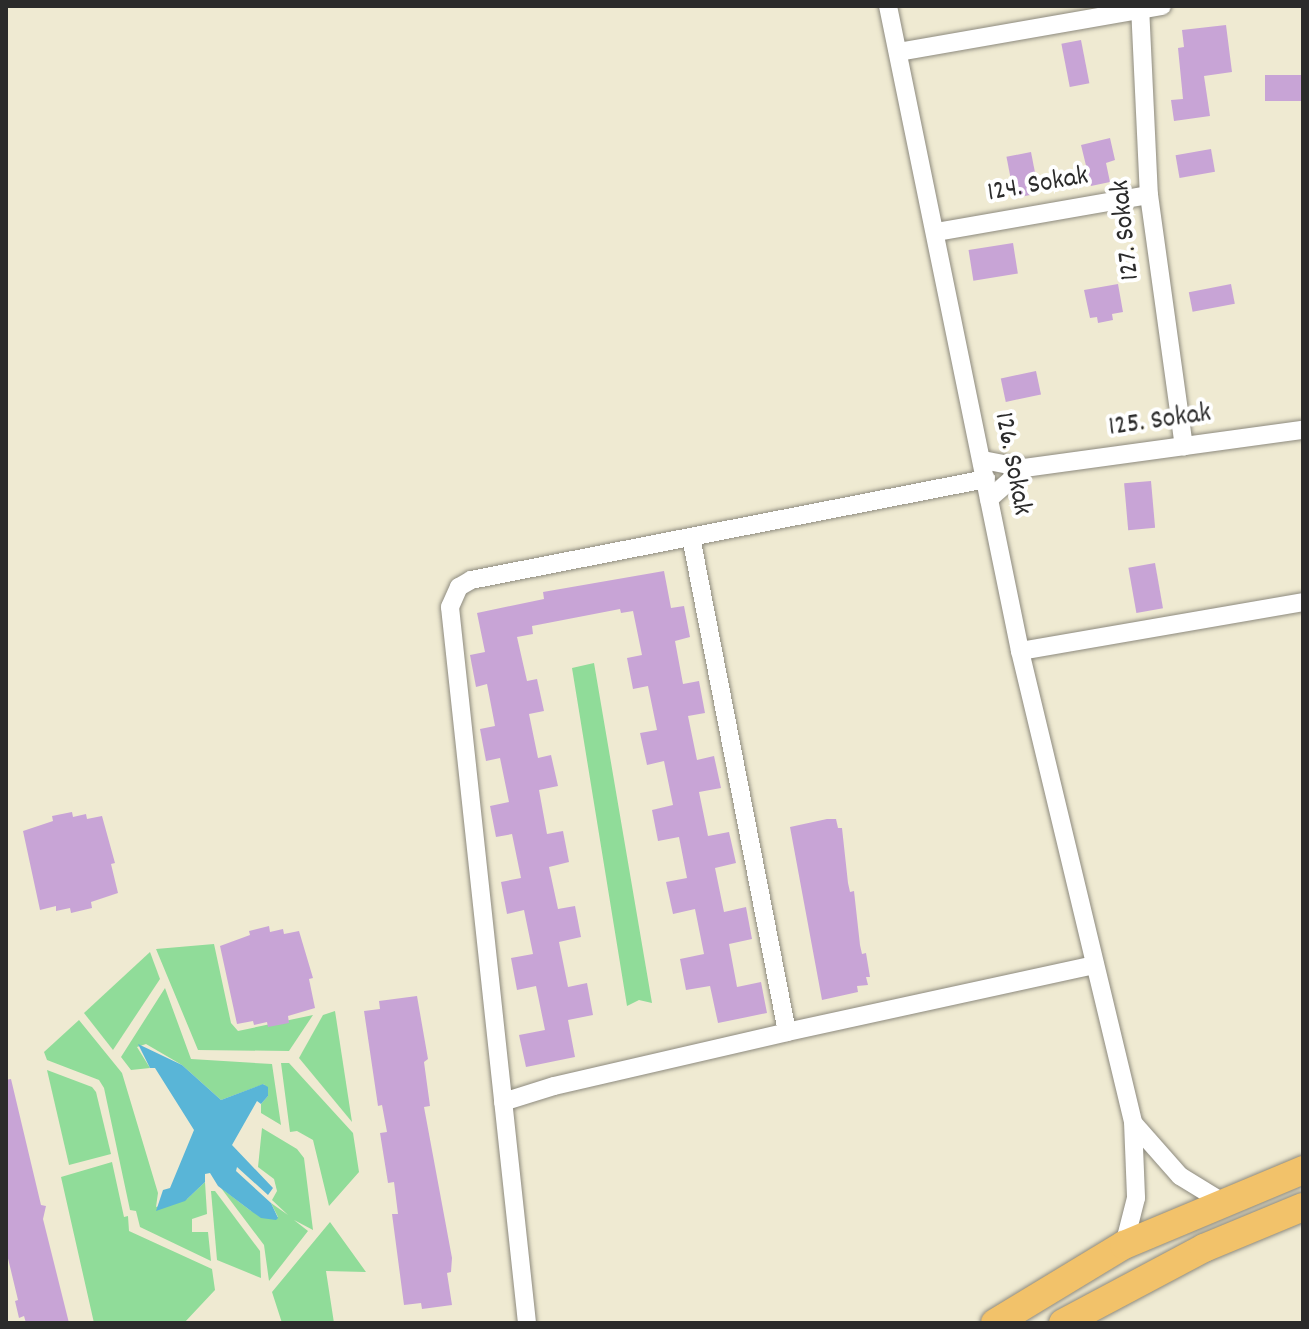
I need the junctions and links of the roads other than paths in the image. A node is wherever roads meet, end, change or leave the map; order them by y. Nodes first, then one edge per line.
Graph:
1 (888, 6) edge
2 (1162, 6) edge
3 (1140, 8) edge
4 (898, 52) junction
5 (1149, 195) junction
6 (936, 232) junction
7 (1303, 430) edge
8 (1184, 447) junction
9 (983, 460) junction
10 (1024, 468) junction
11 (986, 479) junction
12 (989, 499) junction
13 (691, 537) junction
14 (1303, 602) edge
15 (1020, 651) junction
16 (1095, 965) junction
17 (787, 1032) junction
18 (503, 1102) junction
19 (1133, 1122) junction
20 (1303, 1170) edge
21 (1224, 1203) junction
22 (1303, 1207) edge
23 (1124, 1245) junction
24 (527, 1323) edge
25 (995, 1323) edge
26 (1063, 1323) edge

1 - 4 street, 126. Sokak
2 - 3 street
3 - 4 street
3 - 5 street, 127. Sokak
4 - 6 street, 126. Sokak
5 - 6 street, 124. Sokak
5 - 8 street, 127. Sokak
6 - 9 street, 126. Sokak
7 - 8 street, 125. Sokak
8 - 10 street, 125. Sokak
9 - 10 street, 125. Sokak
9 - 11 street, 126. Sokak
10 - 12 street
11 - 12 street, 126. Sokak
11 - 13 street
12 - 15 street, 126. Sokak
13 - 17 street
13 - 18 street
14 - 15 street
15 - 16 street, 126. Sokak
16 - 17 street
16 - 19 street, 126. Sokak
17 - 18 street
18 - 24 street
19 - 21 street
19 - 23 street, 126. Sokak
20 - 21 main road
21 - 23 main road
22 - 26 main road
23 - 25 main road

